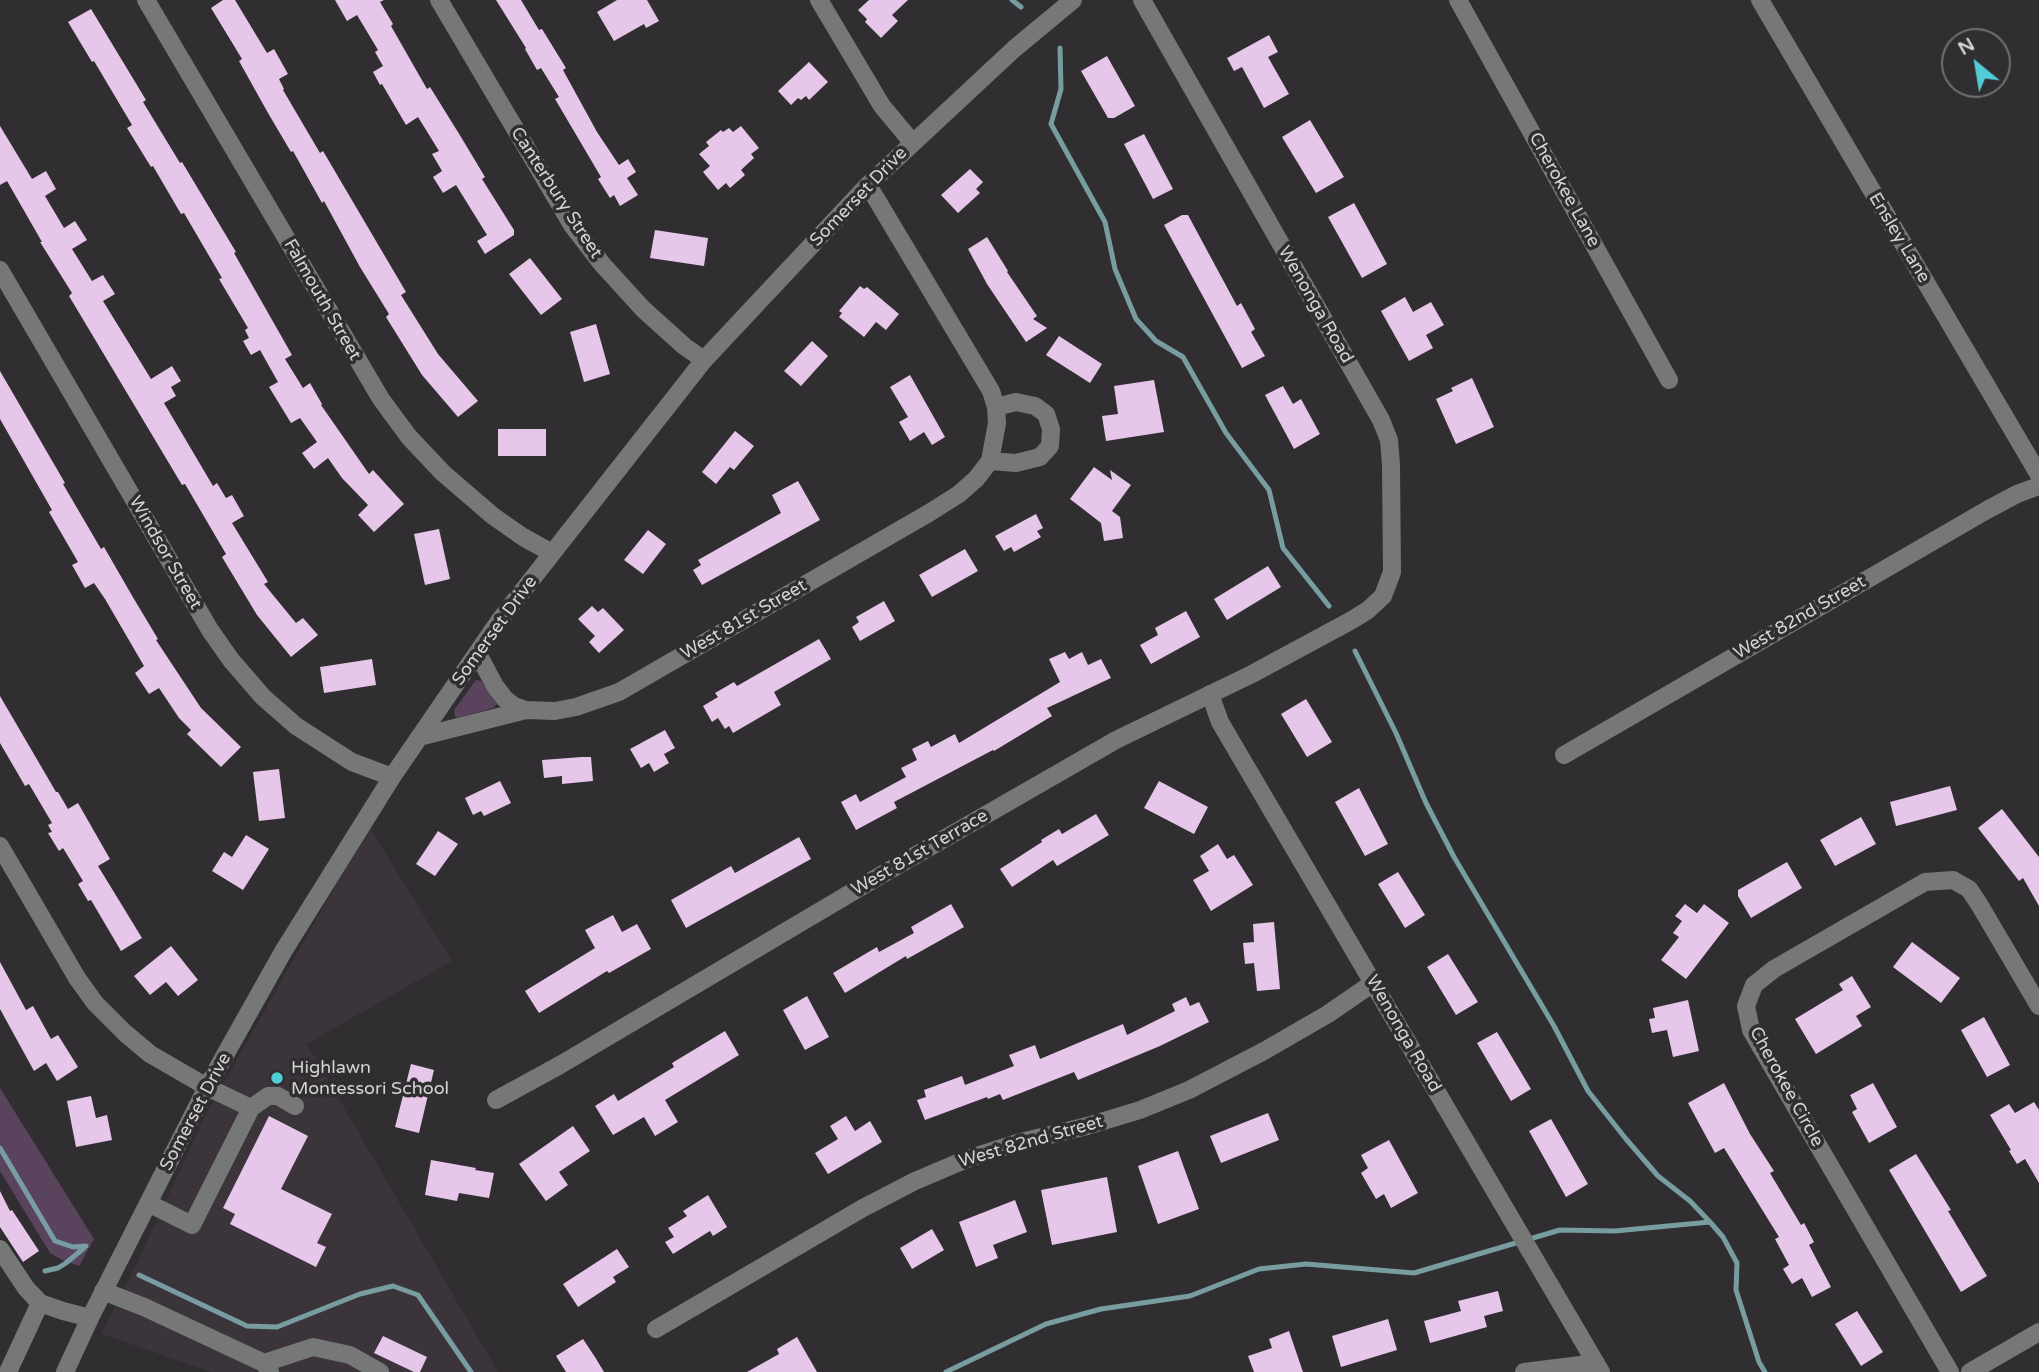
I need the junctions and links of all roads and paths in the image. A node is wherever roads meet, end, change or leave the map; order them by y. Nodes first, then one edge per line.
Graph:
1 (146, 0) edge
2 (439, 0) edge
3 (819, 0) edge
4 (1073, 0) edge
5 (1142, 0) edge
6 (1458, 0) edge
7 (1760, 0) edge
8 (912, 142) junction
9 (868, 185) junction
10 (0, 270) edge
11 (704, 360) junction
12 (1669, 380) dead end
13 (996, 407) junction
14 (990, 461) junction
15 (2039, 475) edge
16 (2039, 486) edge
17 (552, 553) junction
18 (1352, 621) joint
19 (478, 654) junction
20 (1210, 694) junction
21 (526, 710) junction
22 (419, 737) junction
23 (1564, 755) dead end
24 (392, 777) junction
25 (0, 846) edge
26 (1373, 983) junction
27 (2039, 1006) edge
28 (207, 1087) junction
29 (496, 1100) dead end
30 (295, 1106) dead end
31 (251, 1108) junction
32 (148, 1203) junction
33 (0, 1249) edge
34 (103, 1291) junction
35 (40, 1303) junction
36 (90, 1318) junction
37 (656, 1329) dead end
38 (2039, 1332) edge
39 (267, 1368) edge
40 (1599, 1368) edge
41 (8, 1372) edge
42 (65, 1372) edge
43 (380, 1372) edge
44 (1524, 1372) edge
45 (1950, 1372) edge
46 (1970, 1372) edge

1 - 17 street, Falmouth Street
2 - 11 street, Canterbury Street
3 - 8 street
4 - 8 street, Somerset Drive
5 - 18 street, Wenonga Road
6 - 12 street, Cherokee Lane
7 - 15 street, Ensley Lane
8 - 9 street, Somerset Drive
9 - 11 street, Somerset Drive
9 - 13 street
10 - 24 street, Windsor Street
11 - 17 street, Somerset Drive
13 - 14 street
13 - 14 street
14 - 21 street, West 81st Street
16 - 23 street, West 82nd Street
17 - 19 street, Somerset Drive
18 - 20 street, West 81st Terrace
19 - 21 street
19 - 22 street, Somerset Drive
20 - 26 street, Wenonga Road
20 - 29 street, West 81st Terrace
21 - 22 street, West 81st Street
22 - 24 street, Somerset Drive
24 - 28 street, Somerset Drive
25 - 28 street
26 - 37 street, West 82nd Street
26 - 40 street, Wenonga Road
27 - 45 street, Cherokee Circle
28 - 31 street
28 - 32 street, Somerset Drive
30 - 31 street
31 - 32 street
32 - 34 street, Somerset Drive
33 - 35 street
34 - 36 street, Somerset Drive
34 - 39 street
35 - 36 street
35 - 41 street
36 - 42 street, Somerset Drive
38 - 46 street
39 - 43 street
40 - 44 street

